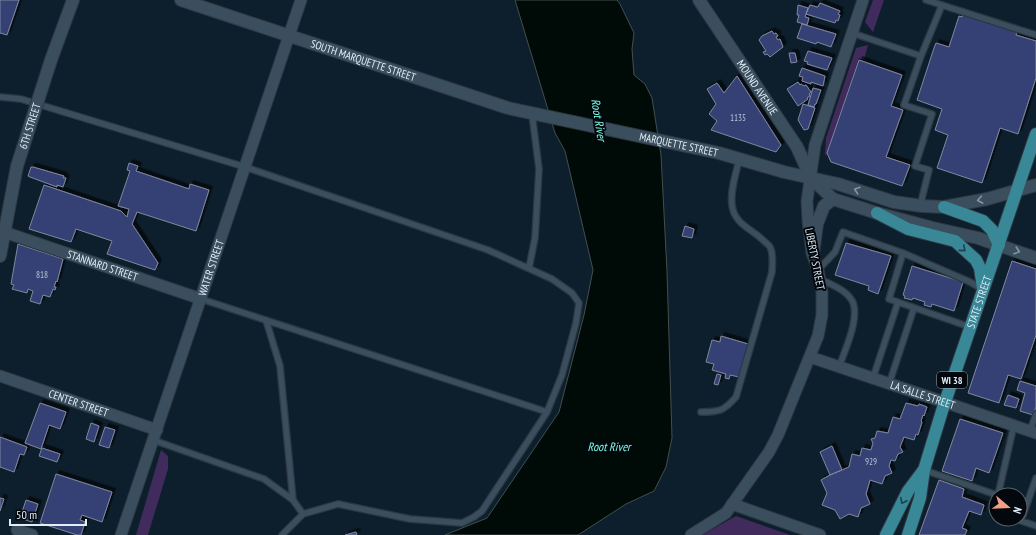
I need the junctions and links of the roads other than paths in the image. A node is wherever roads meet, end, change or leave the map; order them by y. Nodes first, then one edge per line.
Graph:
1 (72, 0) edge
2 (181, 0) edge
3 (301, 0) edge
4 (699, 0) edge
5 (863, 0) edge
6 (926, 0) edge
7 (942, 5) junction
8 (852, 32) junction
9 (1036, 35) edge
10 (289, 36) junction
11 (921, 56) junction
12 (0, 97) edge
13 (532, 114) junction
14 (546, 117) joint
15 (1036, 134) edge
16 (739, 160) junction
17 (245, 167) junction
18 (810, 178) junction
19 (1036, 186) edge
20 (1017, 190) junction
21 (833, 199) junction
22 (922, 206) junction
23 (944, 207) junction
24 (877, 213) junction
25 (4, 232) junction
26 (999, 245) junction
27 (903, 253) junction
28 (812, 254) junction
29 (0, 256) edge
30 (1036, 258) edge
31 (529, 268) junction
32 (819, 275) junction
33 (984, 290) junction
34 (201, 299) junction
35 (898, 302) junction
36 (914, 308) junction
37 (266, 320) junction
38 (971, 327) junction
39 (810, 357) junction
40 (839, 367) junction
41 (0, 376) edge
42 (873, 378) junction
43 (889, 384) junction
44 (945, 402) junction
45 (547, 412) junction
46 (701, 412) dead end
47 (1036, 414) edge
48 (1014, 426) junction
49 (1033, 432) edge
50 (155, 435) junction
51 (924, 470) junction
52 (1036, 478) edge
53 (999, 487) edge
54 (988, 492) edge
55 (1028, 497) edge
56 (293, 500) junction
57 (732, 504) junction
58 (303, 514) junction
59 (121, 535) edge
60 (282, 535) edge
61 (691, 535) edge
62 (820, 535) edge
63 (886, 535) edge
64 (908, 535) edge

1 - 25 street, 6TH STREET, bridge
2 - 10 street, SOUTH MARQUETTE STREET
3 - 10 street, WATER STREET
4 - 18 street, MOUND AVENUE
5 - 8 street, LIBERTY STREET
6 - 7 lane
7 - 9 lane
7 - 11 lane
8 - 11 lane
8 - 18 street, LIBERTY STREET
10 - 13 street, SOUTH MARQUETTE STREET
10 - 17 street, WATER STREET
11 - 22 lane
12 - 17 lane
13 - 14 street, SOUTH MARQUETTE STREET
13 - 31 lane
14 - 16 street, MARQUETTE STREET
15 - 20 main road, STATE STREET / WI 38
16 - 18 street, MARQUETTE STREET
16 - 46 lane
17 - 31 lane
17 - 34 street, WATER STREET
18 - 21 street, MARQUETTE STREET
22 -> 18 street, MARQUETTE STREET
18 - 28 street, LIBERTY STREET
19 - 20 street, MARQUETTE STREET
20 -> 23 street, MARQUETTE STREET
20 - 26 main road, STATE STREET / WI 38
21 - 24 street, MARQUETTE STREET
21 - 28 street
22 - 23 street, MARQUETTE STREET
23 - 26 main road
24 - 26 street, MARQUETTE STREET
24 -> 33 main road
25 - 29 street, 6TH STREET
25 - 34 street, STANNARD STREET
26 -> 30 street, MARQUETTE STREET
26 - 33 main road, STATE STREET / WI 38
27 - 32 lane
27 - 33 lane
27 - 35 lane
28 - 32 street, LIBERTY STREET
31 - 45 lane
32 - 39 street, LIBERTY STREET
32 - 40 lane
33 - 38 main road, STATE STREET / WI 38
34 - 37 lane
34 - 50 street, WATER STREET
35 - 36 lane
35 - 42 lane
36 - 38 lane
36 - 43 lane
37 - 45 lane
37 - 56 lane
38 - 44 main road, STATE STREET / WI 38
39 - 40 street, LA SALLE STREET
39 - 57 street, LIBERTY STREET
40 - 42 street, LA SALLE STREET
41 - 50 street, CENTER STREET
42 - 43 street, LA SALLE STREET
43 - 44 street, LA SALLE STREET
44 - 48 street, LA SALLE STREET
44 - 51 main road, STATE STREET / WI 38
45 - 58 lane
47 - 49 lane
48 - 49 street, LA SALLE STREET
48 - 53 lane
50 - 56 lane
50 - 59 street, WATER STREET
51 - 54 lane
51 -> 63 main road, STATE STREET / WI 38
51 - 64 main road, STATE STREET / WI 38
52 - 55 lane
56 - 58 lane
57 - 61 street, LIBERTY STREET
57 - 62 street
58 - 60 lane

